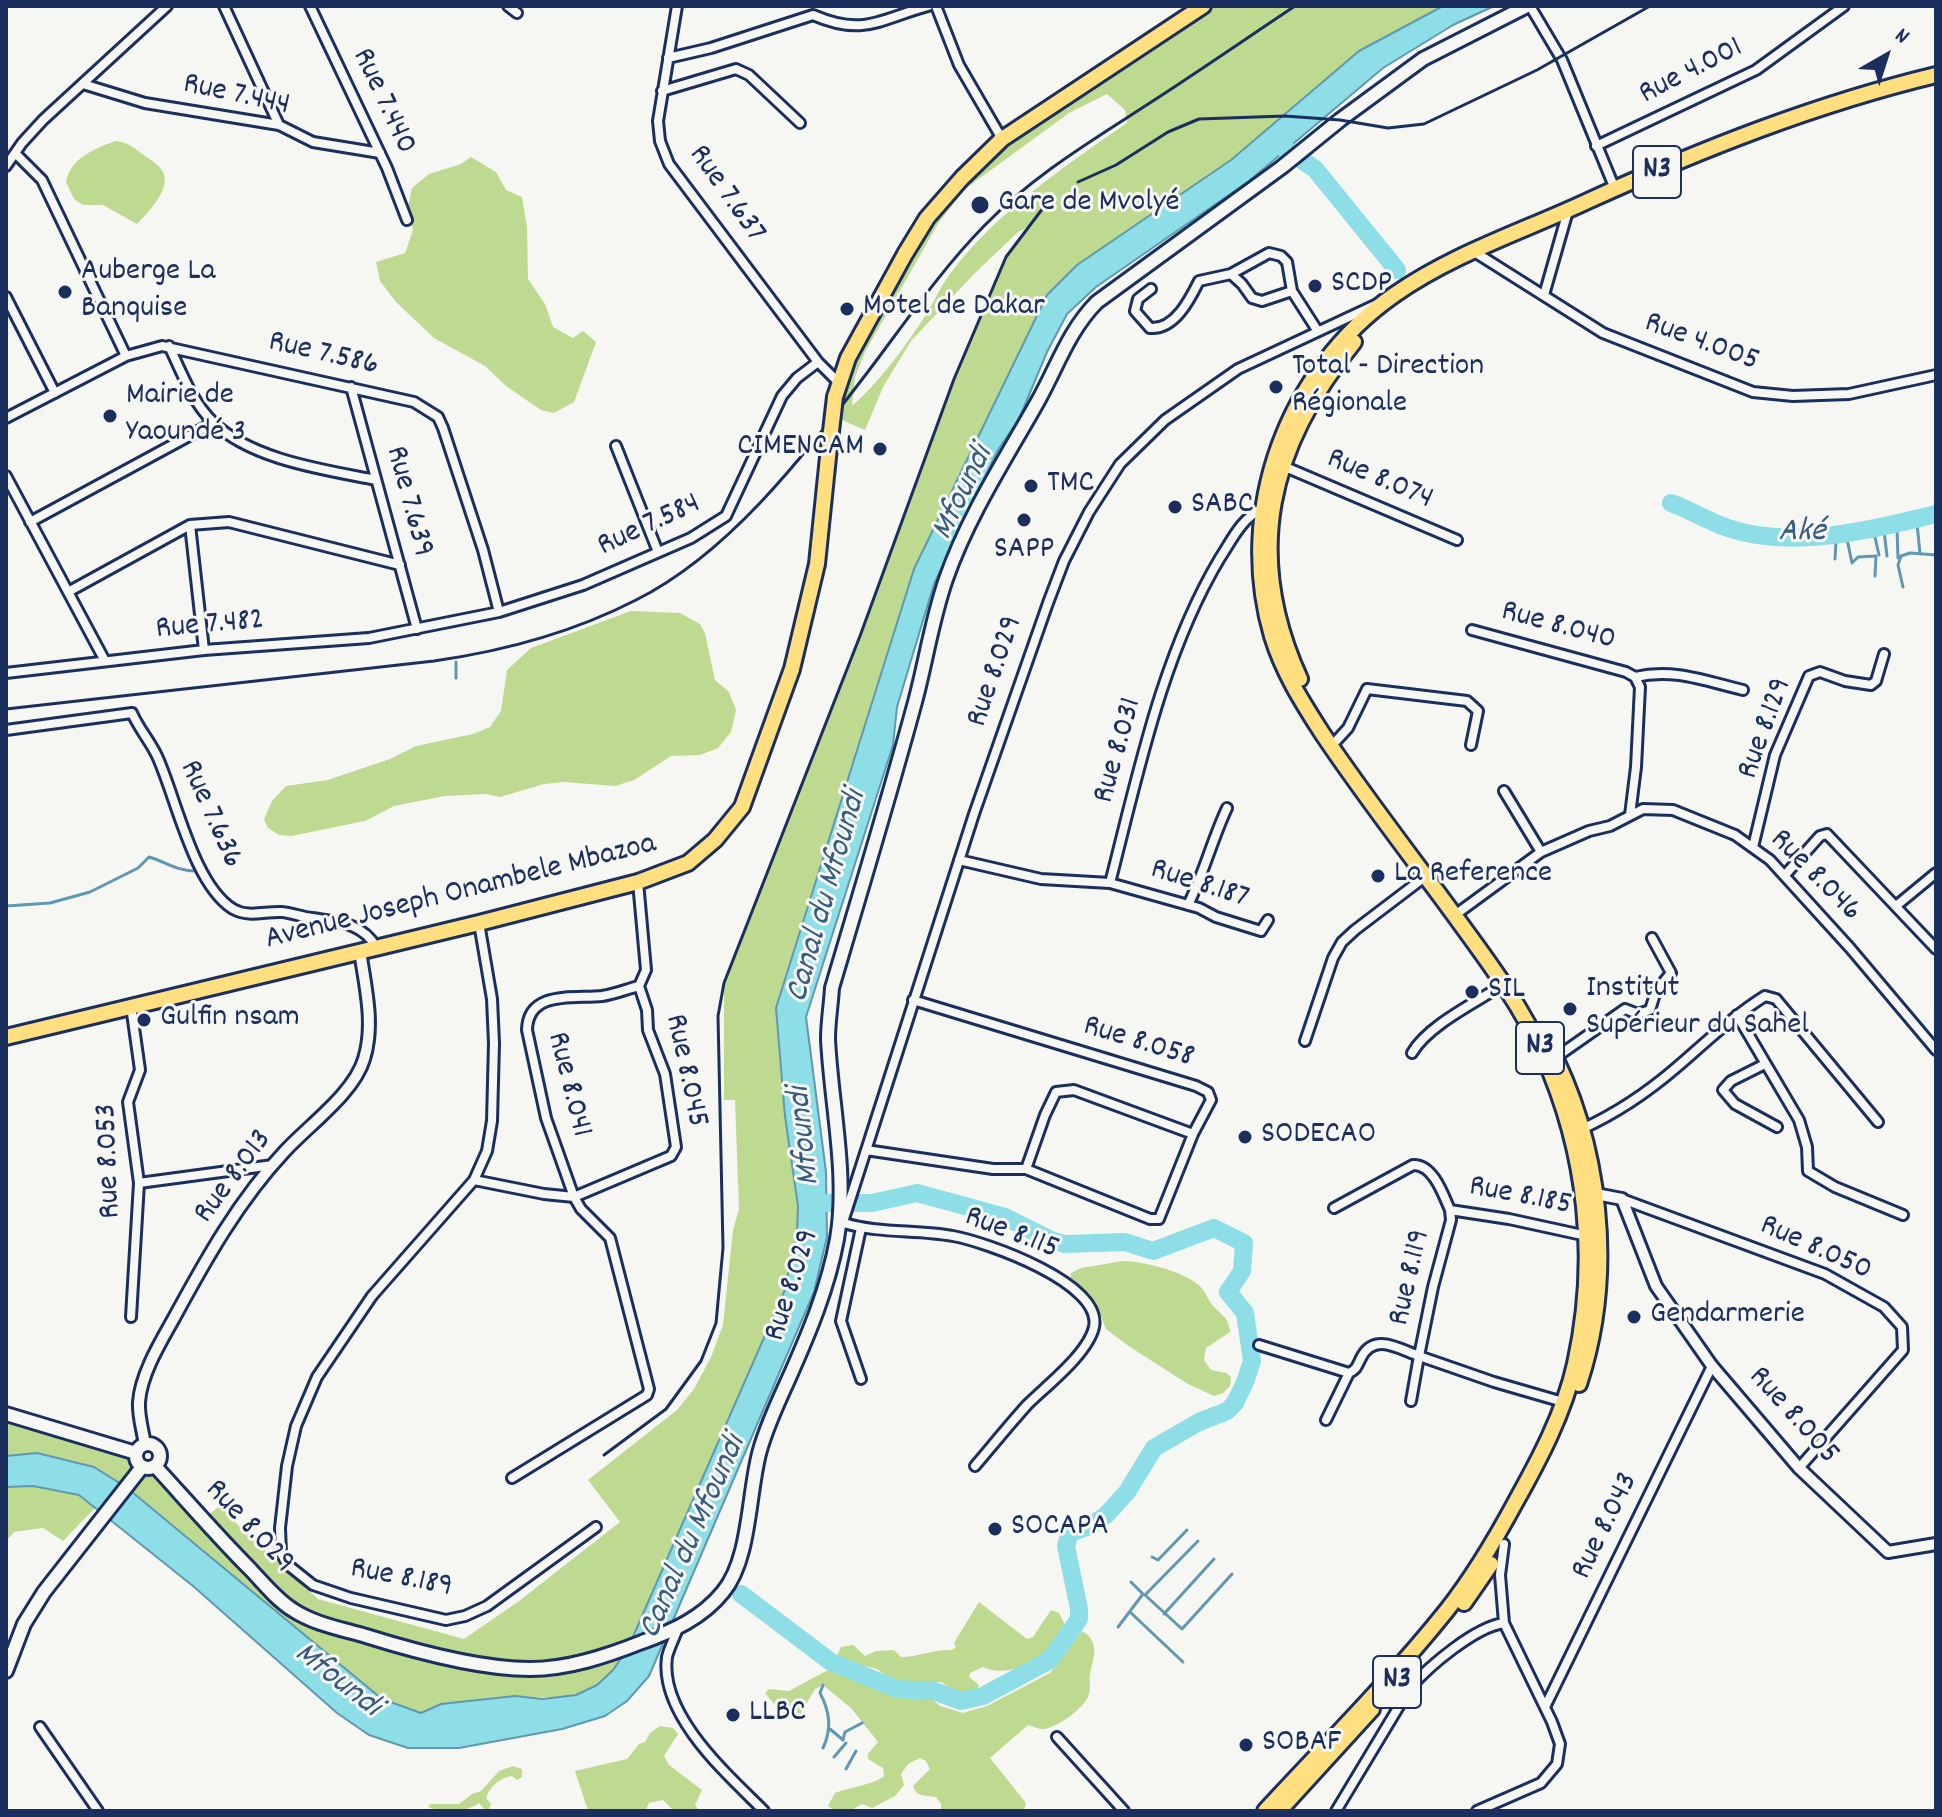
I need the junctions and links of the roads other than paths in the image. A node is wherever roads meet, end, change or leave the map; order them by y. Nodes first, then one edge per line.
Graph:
1 (167, 6) edge
2 (224, 6) edge
3 (310, 6) edge
4 (508, 6) edge
5 (677, 6) edge
6 (928, 6) edge
7 (936, 6) edge
8 (1203, 6) edge
9 (1528, 6) edge
10 (1844, 6) edge
11 (517, 13) dead end
12 (668, 58) junction
13 (1936, 75) edge
14 (83, 84) junction
15 (662, 91) junction
16 (800, 123) dead end
17 (279, 125) junction
18 (1002, 139) junction
19 (1596, 146) junction
20 (15, 153) junction
21 (380, 153) junction
22 (6, 166) edge
23 (1615, 189) junction
24 (1569, 210) junction
25 (407, 220) dead end
26 (1473, 251) junction
27 (1231, 274) junction
28 (1151, 289) dead end
29 (1292, 291) junction
30 (1544, 295) junction
31 (6, 297) edge
32 (1392, 297) junction
33 (1317, 330) junction
34 (169, 346) junction
35 (126, 356) junction
36 (818, 362) junction
37 (1936, 375) edge
38 (838, 382) junction
39 (351, 387) junction
40 (55, 393) junction
41 (6, 418) edge
42 (213, 423) junction
43 (616, 446) dead end
44 (1283, 466) junction
45 (6, 476) edge
46 (376, 480) junction
47 (1263, 508) junction
48 (30, 522) junction
49 (190, 525) junction
50 (1457, 540) dead end
51 (658, 552) junction
52 (400, 565) junction
53 (68, 592) junction
54 (499, 612) junction
55 (417, 629) junction
56 (1472, 630) dead end
57 (204, 650) junction
58 (1884, 654) dead end
59 (105, 661) junction
60 (6, 673) edge
61 (1635, 677) junction
62 (1743, 690) dead end
63 (6, 730) edge
64 (1337, 740) junction
65 (1471, 745) dead end
66 (1504, 791) dead end
67 (1227, 808) dead end
68 (1630, 815) junction
69 (1753, 847) junction
70 (1541, 852) junction
71 (959, 860) junction
72 (1936, 873) edge
73 (1785, 875) junction
74 (1426, 876) junction
75 (638, 882) junction
76 (1110, 883) junction
77 (1188, 905) junction
78 (1896, 906) junction
79 (1458, 912) junction
80 (1268, 920) dead end
81 (479, 923) junction
82 (1652, 938) dead end
83 (376, 947) junction
84 (1936, 949) edge
85 (360, 951) junction
86 (1504, 984) junction
87 (639, 986) junction
88 (913, 1000) junction
89 (131, 1006) junction
90 (1737, 1015) junction
91 (6, 1037) edge
92 (1305, 1041) dead end
93 (1936, 1050) edge
94 (1412, 1053) dead end
95 (1555, 1058) junction
96 (1765, 1064) junction
97 (1878, 1122) dead end
98 (1777, 1127) dead end
99 (1582, 1129) junction
100 (1193, 1134) junction
101 (866, 1150) junction
102 (273, 1165) junction
103 (1026, 1169) junction
104 (474, 1180) junction
105 (139, 1183) junction
106 (1596, 1194) junction
107 (574, 1197) junction
108 (1622, 1199) junction
109 (1334, 1208) dead end
110 (1450, 1210) junction
111 (1903, 1215) dead end
112 (841, 1226) junction
113 (861, 1228) junction
114 (1588, 1236) junction
115 (131, 1317) dead end
116 (1259, 1345) dead end
117 (1419, 1356) junction
118 (1712, 1366) junction
119 (1349, 1373) junction
120 (861, 1379) dead end
121 (1411, 1401) dead end
122 (1563, 1402) junction
123 (6, 1414) edge
124 (1326, 1420) dead end
125 (141, 1449) junction
126 (148, 1466) junction
127 (975, 1466) dead end
128 (1799, 1468) junction
129 (512, 1478) dead end
130 (596, 1527) dead end
131 (1504, 1544) junction
132 (1936, 1544) edge
133 (1504, 1623) junction
134 (674, 1630) junction
135 (6, 1671) edge
136 (1545, 1707) junction
137 (40, 1727) dead end
138 (1057, 1737) dead end
139 (98, 1811) edge
140 (764, 1811) edge
141 (1124, 1811) edge
142 (1265, 1811) edge
143 (1279, 1811) edge
144 (1336, 1811) edge
145 (1477, 1811) edge

1 - 14 street
2 - 17 street
3 - 21 street, Rue 7.440
4 - 11 street
5 - 12 street, Rue 7.637
6 - 12 street
7 - 18 street
8 - 18 main road, Avenue Joseph Onambele Mbazoa
9 - 19 street
9 - 112 main road
10 - 19 street, Rue 4.001
12 - 15 street, Rue 7.637
13 - 23 main road, N3
14 - 17 street, Rue 7.444
14 - 20 street
15 - 16 street
15 - 36 street, Rue 7.637
17 - 21 street, Rue 7.444
18 - 38 main road, Avenue Joseph Onambele Mbazoa
19 - 23 street
20 - 22 street
20 - 35 street
21 - 25 street, Rue 7.440
23 - 24 main road, N3
24 - 26 main road, N3
24 - 30 street
26 - 30 street, Rue 4.005
26 - 32 main road, N3
27 - 28 street
27 - 29 street
27 - 29 street
29 - 33 street
30 - 37 street, Rue 4.005
31 - 40 street
32 - 33 street, Rue 8.029
32 - 44 main road, N3
32 - 47 main road, N3
33 - 71 street, Rue 8.029
34 - 35 street, Rue 7.586
34 - 39 street, Rue 7.586
34 - 42 street
35 - 40 street, Rue 7.586
36 - 38 street, Rue 7.637
36 - 51 street, Rue 7.584
38 - 75 main road, Avenue Joseph Onambele Mbazoa, bridge
39 - 46 street, Rue 7.639
39 - 54 street, Rue 7.586
40 - 41 street, Rue 7.586
42 - 46 street
42 - 48 street
43 - 51 street
44 - 50 street, Rue 8.074
44 - 64 main road, N3
45 - 48 street
46 - 52 street, Rue 7.639
47 - 74 main road, N3
47 - 76 street, Rue 8.031
48 - 53 street
49 - 52 street
49 - 53 street
49 - 57 street
51 - 54 street, Rue 7.584
52 - 55 street, Rue 7.639
53 - 59 street
54 - 55 street, Rue 7.584
55 - 57 street, Rue 7.482
56 - 61 street, Rue 8.040
57 - 59 street, Rue 7.482
58 - 69 street, Rue 8.129
59 - 60 street, Rue 7.482
61 - 62 street
61 - 68 street, Rue 8.040
63 - 83 street, Rue 7.636
64 - 65 street
64 - 79 main road, N3
66 - 70 street
67 - 77 street
68 - 69 street, Rue 8.046
68 - 70 street, Rue 8.046
69 - 73 street, Rue 8.046
70 - 79 street, Rue 8.046
71 - 76 street
71 - 88 street, Rue 8.029
72 - 78 street
73 - 78 street
73 - 93 street, Rue 8.046
74 - 79 main road, N3
74 - 92 street
75 - 81 main road, Avenue Joseph Onambele Mbazoa
75 - 87 street
76 - 77 street, Rue 8.187
77 - 80 street, Rue 8.187
78 - 84 street
79 - 86 main road, N3
79 - 95 main road, N3
81 - 83 main road, Avenue Joseph Onambele Mbazoa
81 - 104 street, Rue 8.189
82 - 95 street
83 - 85 main road, Avenue Joseph Onambele Mbazoa
85 - 89 main road, Avenue Joseph Onambele Mbazoa
85 - 102 street, Rue 8.013
86 - 94 street
86 - 114 main road, N3
87 - 107 street, Rue 8.045
87 - 107 street, Rue 8.041
88 - 100 street, Rue 8.058
88 - 101 street, Rue 8.029
89 - 91 main road, Avenue Joseph Onambele Mbazoa
89 - 105 street, Rue 8.053
90 - 96 street
90 - 97 street
90 - 99 street
95 - 99 main road, N3
96 - 98 street
96 - 111 street
99 - 106 main road, N3
100 - 103 street, Rue 8.058
100 - 103 street
101 - 103 street
101 - 112 street, Rue 8.029
102 - 105 street
102 - 125 street, Rue 8.013
104 - 107 street
104 - 130 street, Rue 8.189
105 - 115 street, Rue 8.053
106 - 108 street
106 - 131 main road, N3
107 - 129 street
108 - 118 street, Rue 8.005
108 - 128 street, Rue 8.050
109 - 110 street, Rue 8.185
110 - 114 street, Rue 8.185
110 - 117 street, Rue 8.119
112 - 113 street, Rue 8.115
112 - 134 main road, Rue 8.029
113 - 120 street
113 - 127 street, Rue 8.115
114 - 122 main road, N3
116 - 119 street
117 - 119 street
117 - 121 street
117 - 122 street, Rue 8.119
118 - 128 street, Rue 8.005
118 - 136 street, Rue 8.043
119 - 124 street
122 - 142 main road, N3
123 - 125 main road
125 - 126 main road
125 - 126 main road
126 - 134 main road, Rue 8.029
126 - 135 main road
128 - 132 street, Rue 8.005
131 - 133 street
131 - 143 main road, N3
133 - 136 street
133 - 144 street
134 - 140 street
136 - 145 street
137 - 139 street
138 - 141 street

